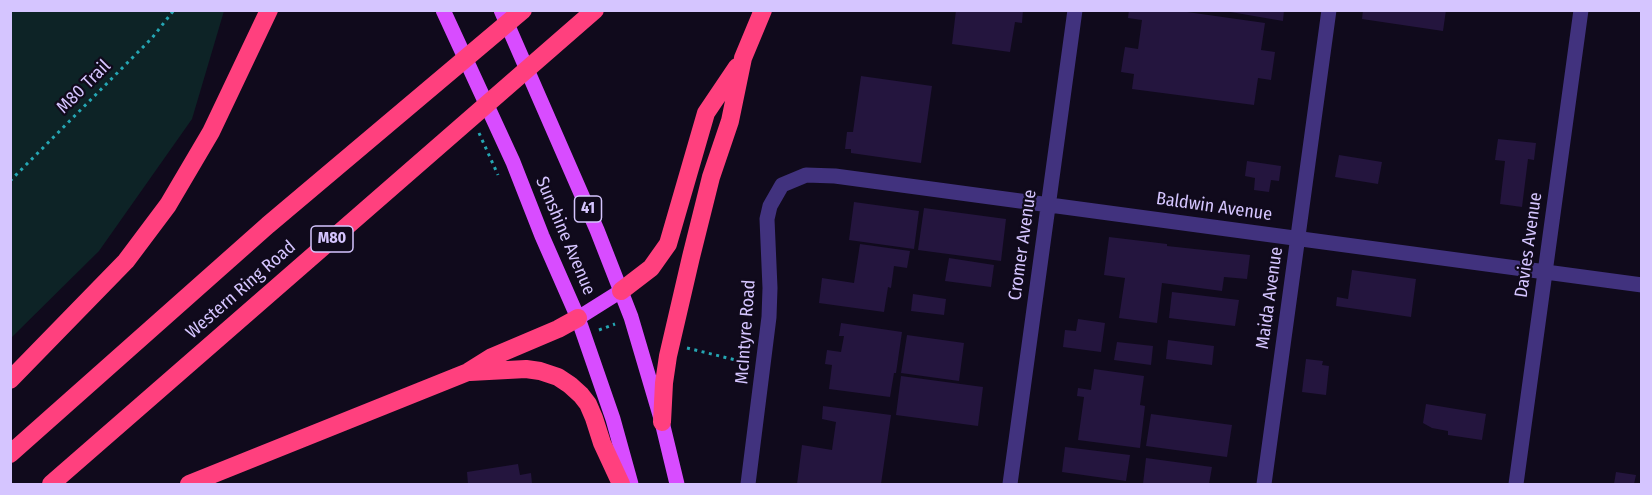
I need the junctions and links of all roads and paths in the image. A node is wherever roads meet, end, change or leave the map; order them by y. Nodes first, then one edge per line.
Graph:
1 (174, 10) edge
2 (258, 10) edge
3 (269, 10) edge
4 (443, 10) edge
5 (501, 10) edge
6 (523, 10) edge
7 (595, 10) edge
8 (763, 10) edge
9 (1075, 10) edge
10 (1329, 10) edge
11 (1581, 10) edge
12 (743, 58) junction
13 (238, 78) junction
14 (10, 181) edge
15 (782, 185) joint
16 (1048, 205) junction
17 (1298, 239) junction
18 (1545, 271) junction
19 (1641, 285) edge
20 (621, 291) junction
21 (578, 318) junction
22 (670, 344) junction
23 (764, 367) junction
24 (468, 372) junction
25 (10, 380) edge
26 (662, 422) junction
27 (10, 454) edge
28 (51, 484) edge
29 (189, 484) edge
30 (621, 484) edge
31 (631, 484) edge
32 (676, 484) edge
33 (748, 484) edge
34 (1010, 484) edge
35 (1264, 484) edge
36 (1516, 484) edge

1 - 14 path, M80 Trail
2 - 13 highway
3 - 13 highway
4 - 21 main road, Sunshine Avenue
5 - 20 main road, Sunshine Avenue / 41
6 - 27 highway, Western Ring Road
7 - 28 highway, Western Ring Road / M80
8 - 12 highway
9 - 16 street, Cromer Avenue
10 - 17 street, Maida Avenue
11 - 18 street, Davies Avenue
12 - 20 highway
12 - 22 highway
13 - 25 highway
15 - 16 street, Baldwin Avenue
15 - 23 street, McIntyre Road
16 - 17 street, Baldwin Avenue
16 - 34 street, Cromer Avenue
17 - 18 street, Baldwin Avenue
17 - 35 street, Maida Avenue
18 - 19 street, Baldwin Avenue
18 - 36 street, Davies Avenue
20 - 21 main road
20 - 26 main road, Sunshine Avenue / 41
21 - 24 highway
21 - 31 main road, Sunshine Avenue
22 - 23 path
22 - 26 highway
23 - 33 street, McIntyre Road
24 - 29 highway
24 - 30 highway
26 - 32 main road, Sunshine Avenue / 41

